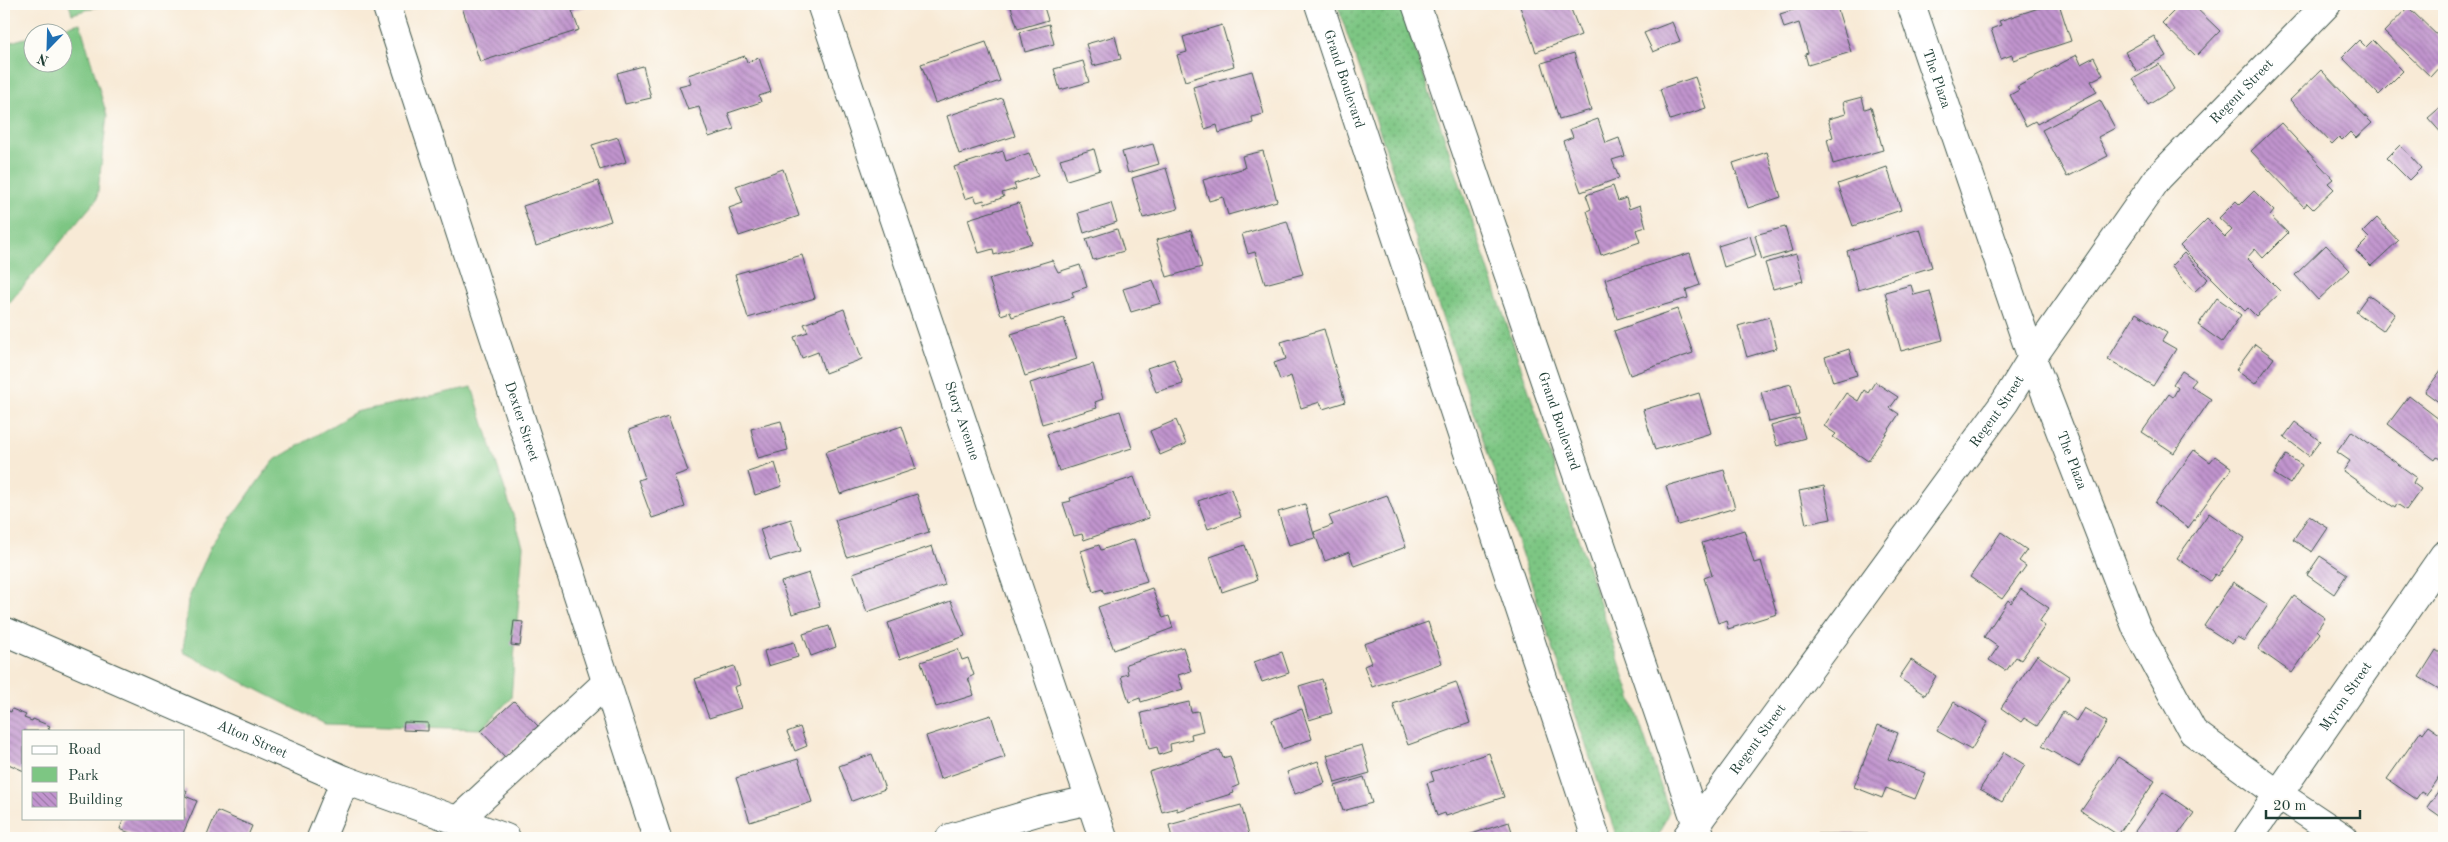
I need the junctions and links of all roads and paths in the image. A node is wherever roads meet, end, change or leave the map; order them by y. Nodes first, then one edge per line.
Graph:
1 (386, 4) edge
2 (821, 4) edge
3 (1319, 4) edge
4 (1416, 4) edge
5 (1911, 4) edge
6 (2327, 4) edge
7 (2032, 358) junction
8 (2444, 555) edge
9 (4, 631) edge
10 (606, 682) junction
11 (345, 780) junction
12 (2278, 794) junction
13 (1090, 800) junction
14 (457, 820) junction
15 (1695, 833) edge
16 (321, 838) edge
17 (506, 838) edge
18 (657, 838) edge
19 (950, 838) edge
20 (1103, 838) edge
21 (1596, 838) edge
22 (2248, 838) edge
23 (2344, 838) edge

1 - 10 street, Dexter Street
2 - 13 street, Story Avenue
3 - 21 street, Grand Boulevard
4 - 15 street, Grand Boulevard
5 - 7 street, The Plaza
6 - 7 street, Regent Street
7 - 12 street, The Plaza
7 - 15 street, Regent Street
8 - 12 street, Myron Street
9 - 11 street, Alton Street
10 - 14 street
10 - 18 street, Dexter Street
11 - 14 street, Alton Street
11 - 16 street
12 - 22 street, Myron Street
12 - 23 street, The Plaza
13 - 19 street
13 - 20 street, Story Avenue
14 - 17 street, Alton Street

